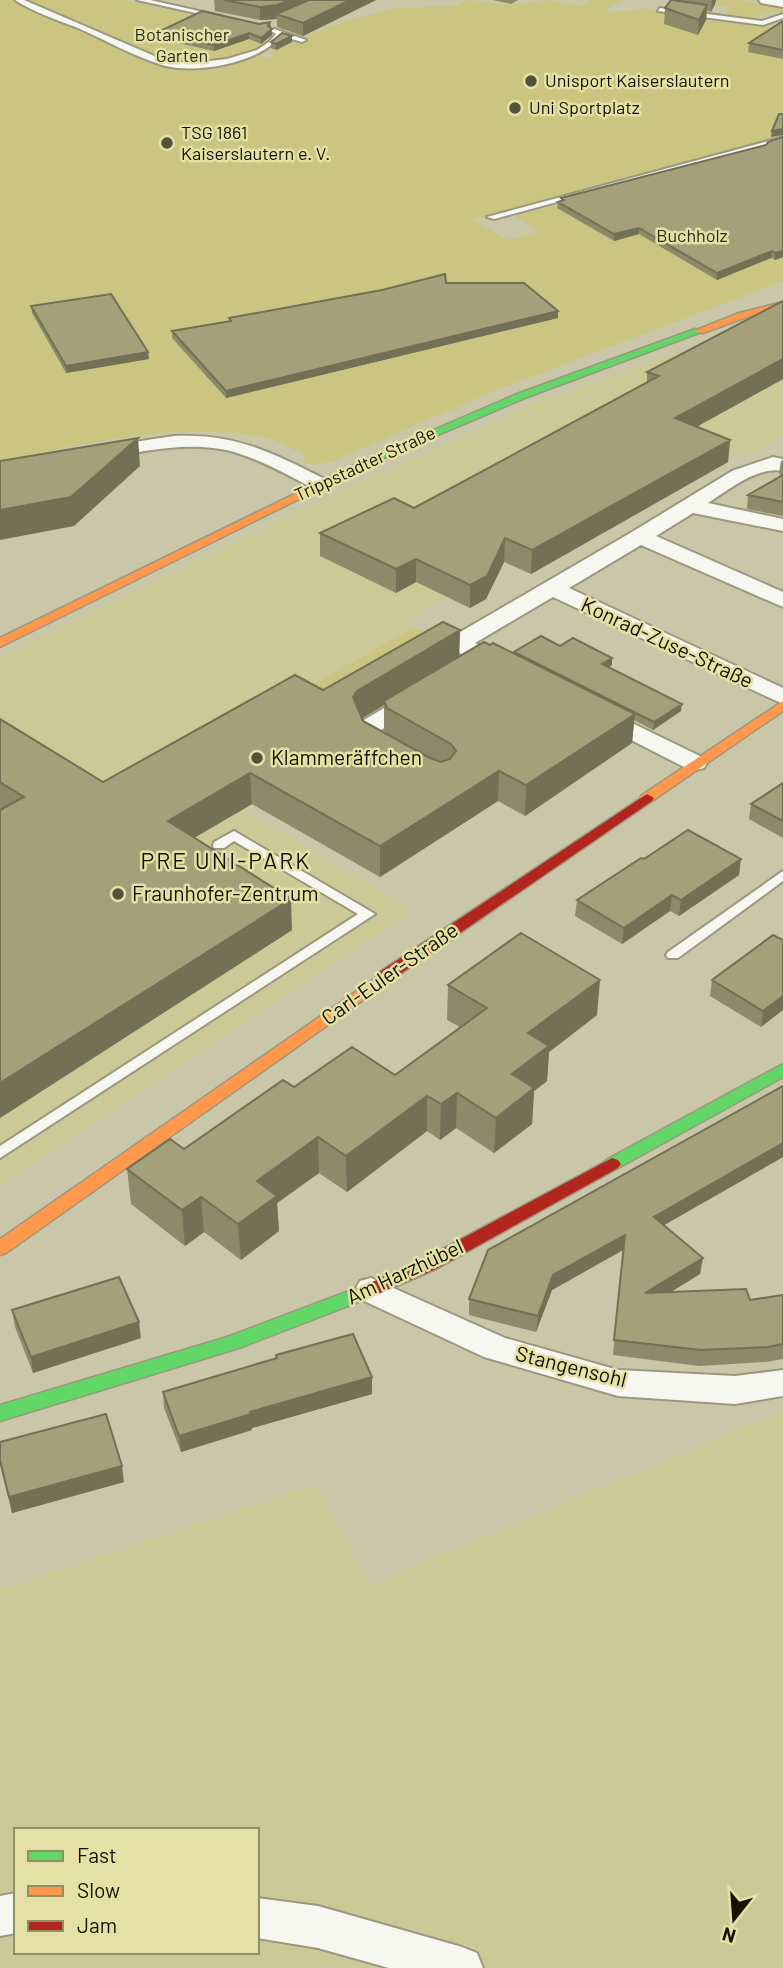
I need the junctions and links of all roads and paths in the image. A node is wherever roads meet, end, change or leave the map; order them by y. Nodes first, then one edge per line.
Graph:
1 (18, 0) edge
2 (140, 0) edge
3 (766, 0) edge
4 (783, 3) edge
5 (660, 10) dead end
6 (783, 16) edge
7 (229, 19) edge
8 (279, 23) edge
9 (280, 33) junction
10 (302, 40) edge
11 (260, 51) junction
12 (272, 58) dead end
13 (783, 139) edge
14 (491, 217) dead end
15 (783, 296) edge
16 (783, 305) edge
17 (743, 315) junction
18 (84, 457) edge
19 (783, 465) edge
20 (320, 484) junction
21 (690, 506) junction
22 (783, 525) edge
23 (640, 537) junction
24 (551, 588) junction
25 (783, 600) edge
26 (0, 643) edge
27 (522, 676) edge
28 (435, 687) edge
29 (783, 697) edge
30 (783, 705) edge
31 (584, 707) edge
32 (407, 762) edge
33 (695, 762) junction
34 (219, 845) dead end
35 (783, 875) edge
36 (673, 955) dead end
37 (783, 1070) edge
38 (0, 1153) edge
39 (0, 1248) edge
40 (372, 1290) junction
41 (783, 1383) edge
42 (0, 1413) edge
43 (259, 1918) edge
44 (462, 1968) edge

1 - 11 lane
2 - 7 lane
3 - 4 street
5 - 6 lane
8 - 9 lane
9 - 10 lane
9 - 11 lane
11 - 12 lane
13 - 14 lane
15 - 17 street, Trippstadter Straße
16 - 17 street, Trippstadter Straße
17 - 20 street, Trippstadter Straße
18 - 20 street
19 - 21 street, Konrad-Zuse-Straße
20 - 26 street, Trippstadter Straße
21 - 22 street
21 - 23 street, Konrad-Zuse-Straße
23 - 24 street, Konrad-Zuse-Straße
23 - 25 street
24 - 27 street, Konrad-Zuse-Straße
24 - 29 street, Konrad-Zuse-Straße
28 - 32 street
30 - 33 street, Carl-Euler-Straße
31 - 33 street
33 - 39 street, Carl-Euler-Straße
34 - 38 lane
35 - 36 lane
37 - 40 street, Am Harzhübel
40 - 41 street, Stangensohl
40 - 42 street, Am Harzhübel
43 - 44 street

